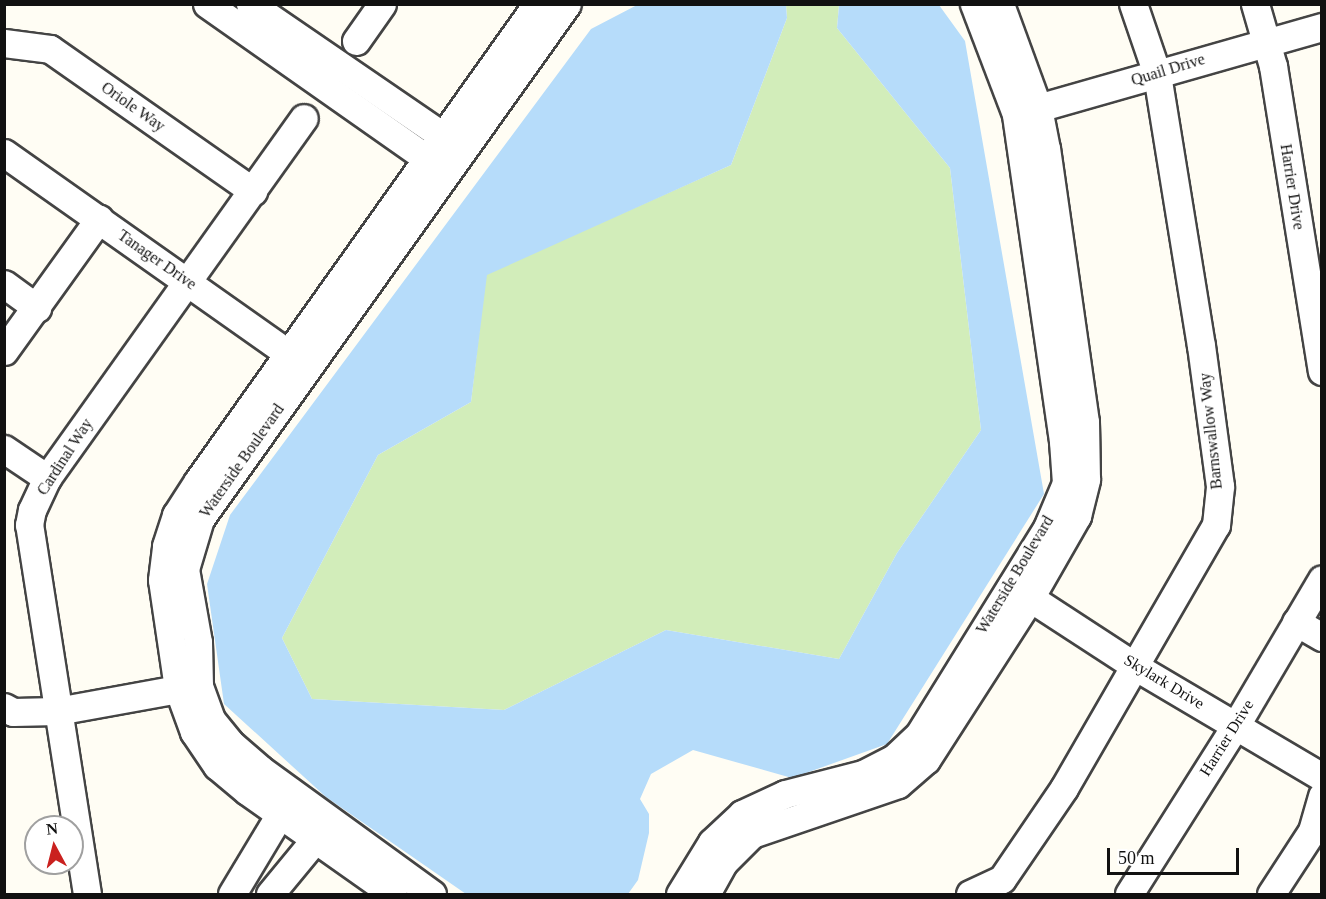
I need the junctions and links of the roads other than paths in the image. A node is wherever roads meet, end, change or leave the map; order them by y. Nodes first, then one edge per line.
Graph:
1 (207, 4) edge
2 (382, 4) edge
3 (537, 4) edge
4 (567, 4) edge
5 (974, 4) edge
6 (1000, 4) edge
7 (1133, 4) edge
8 (1255, 4) edge
9 (242, 10) edge
10 (1322, 27) edge
11 (356, 41) dead end
12 (1266, 41) junction
13 (4, 43) edge
14 (1157, 74) junction
15 (1027, 111) junction
16 (304, 118) dead end
17 (453, 143) junction
18 (4, 153) edge
19 (436, 165) junction
20 (253, 191) junction
21 (99, 219) junction
22 (188, 281) junction
23 (4, 284) edge
24 (37, 308) junction
25 (4, 351) edge
26 (299, 361) junction
27 (1322, 371) edge
28 (4, 449) edge
29 (47, 478) junction
30 (1322, 579) edge
31 (1020, 591) junction
32 (1296, 622) junction
33 (1322, 637) edge
34 (1136, 667) junction
35 (188, 687) junction
36 (4, 707) edge
37 (57, 711) junction
38 (1236, 724) junction
39 (1322, 777) edge
40 (1322, 795) edge
41 (286, 803) junction
42 (323, 830) junction
43 (87, 894) edge
44 (232, 894) edge
45 (270, 894) edge
46 (393, 894) edge
47 (432, 894) edge
48 (689, 894) edge
49 (970, 894) edge
50 (1129, 894) edge
51 (1271, 894) edge

1 - 9 street
2 - 11 street
3 - 17 street, Waterside Boulevard
4 - 17 street, Waterside Boulevard
5 - 15 street, Waterside Boulevard
6 - 15 street, Waterside Boulevard
7 - 14 street, Barnswallow Way
8 - 12 street, Harrier Drive
9 - 17 street
9 - 19 street
10 - 12 street, Quail Drive
12 - 14 street, Quail Drive
12 - 27 street, Harrier Drive
13 - 20 street, Oriole Way
14 - 15 street, Quail Drive
14 - 34 street, Barnswallow Way
15 - 31 street, Waterside Boulevard
16 - 20 street, Cardinal Way
17 - 19 street, Waterside Boulevard
18 - 21 street, Tanager Drive
19 - 26 street, Waterside Boulevard
20 - 22 street, Cardinal Way
21 - 22 street, Tanager Drive
21 - 24 street
22 - 26 street, Tanager Drive
22 - 29 street, Cardinal Way
23 - 24 street
24 - 25 street
26 - 35 street, Waterside Boulevard
28 - 29 street
29 - 37 street, Cardinal Way
30 - 32 street, Harrier Drive
31 - 34 street, Skylark Drive
31 - 48 street, Waterside Boulevard
32 - 33 street
32 - 38 street, Harrier Drive
34 - 38 street, Skylark Drive
34 - 49 street, Barnswallow Way
35 - 37 street
35 - 41 street, Waterside Boulevard
36 - 37 street
37 - 43 street, Cardinal Way
38 - 39 street, Skylark Drive
38 - 50 street, Harrier Drive
40 - 51 street
41 - 42 street, Waterside Boulevard
41 - 44 street
42 - 45 street
42 - 46 street, Waterside Boulevard
42 - 47 street, Waterside Boulevard

